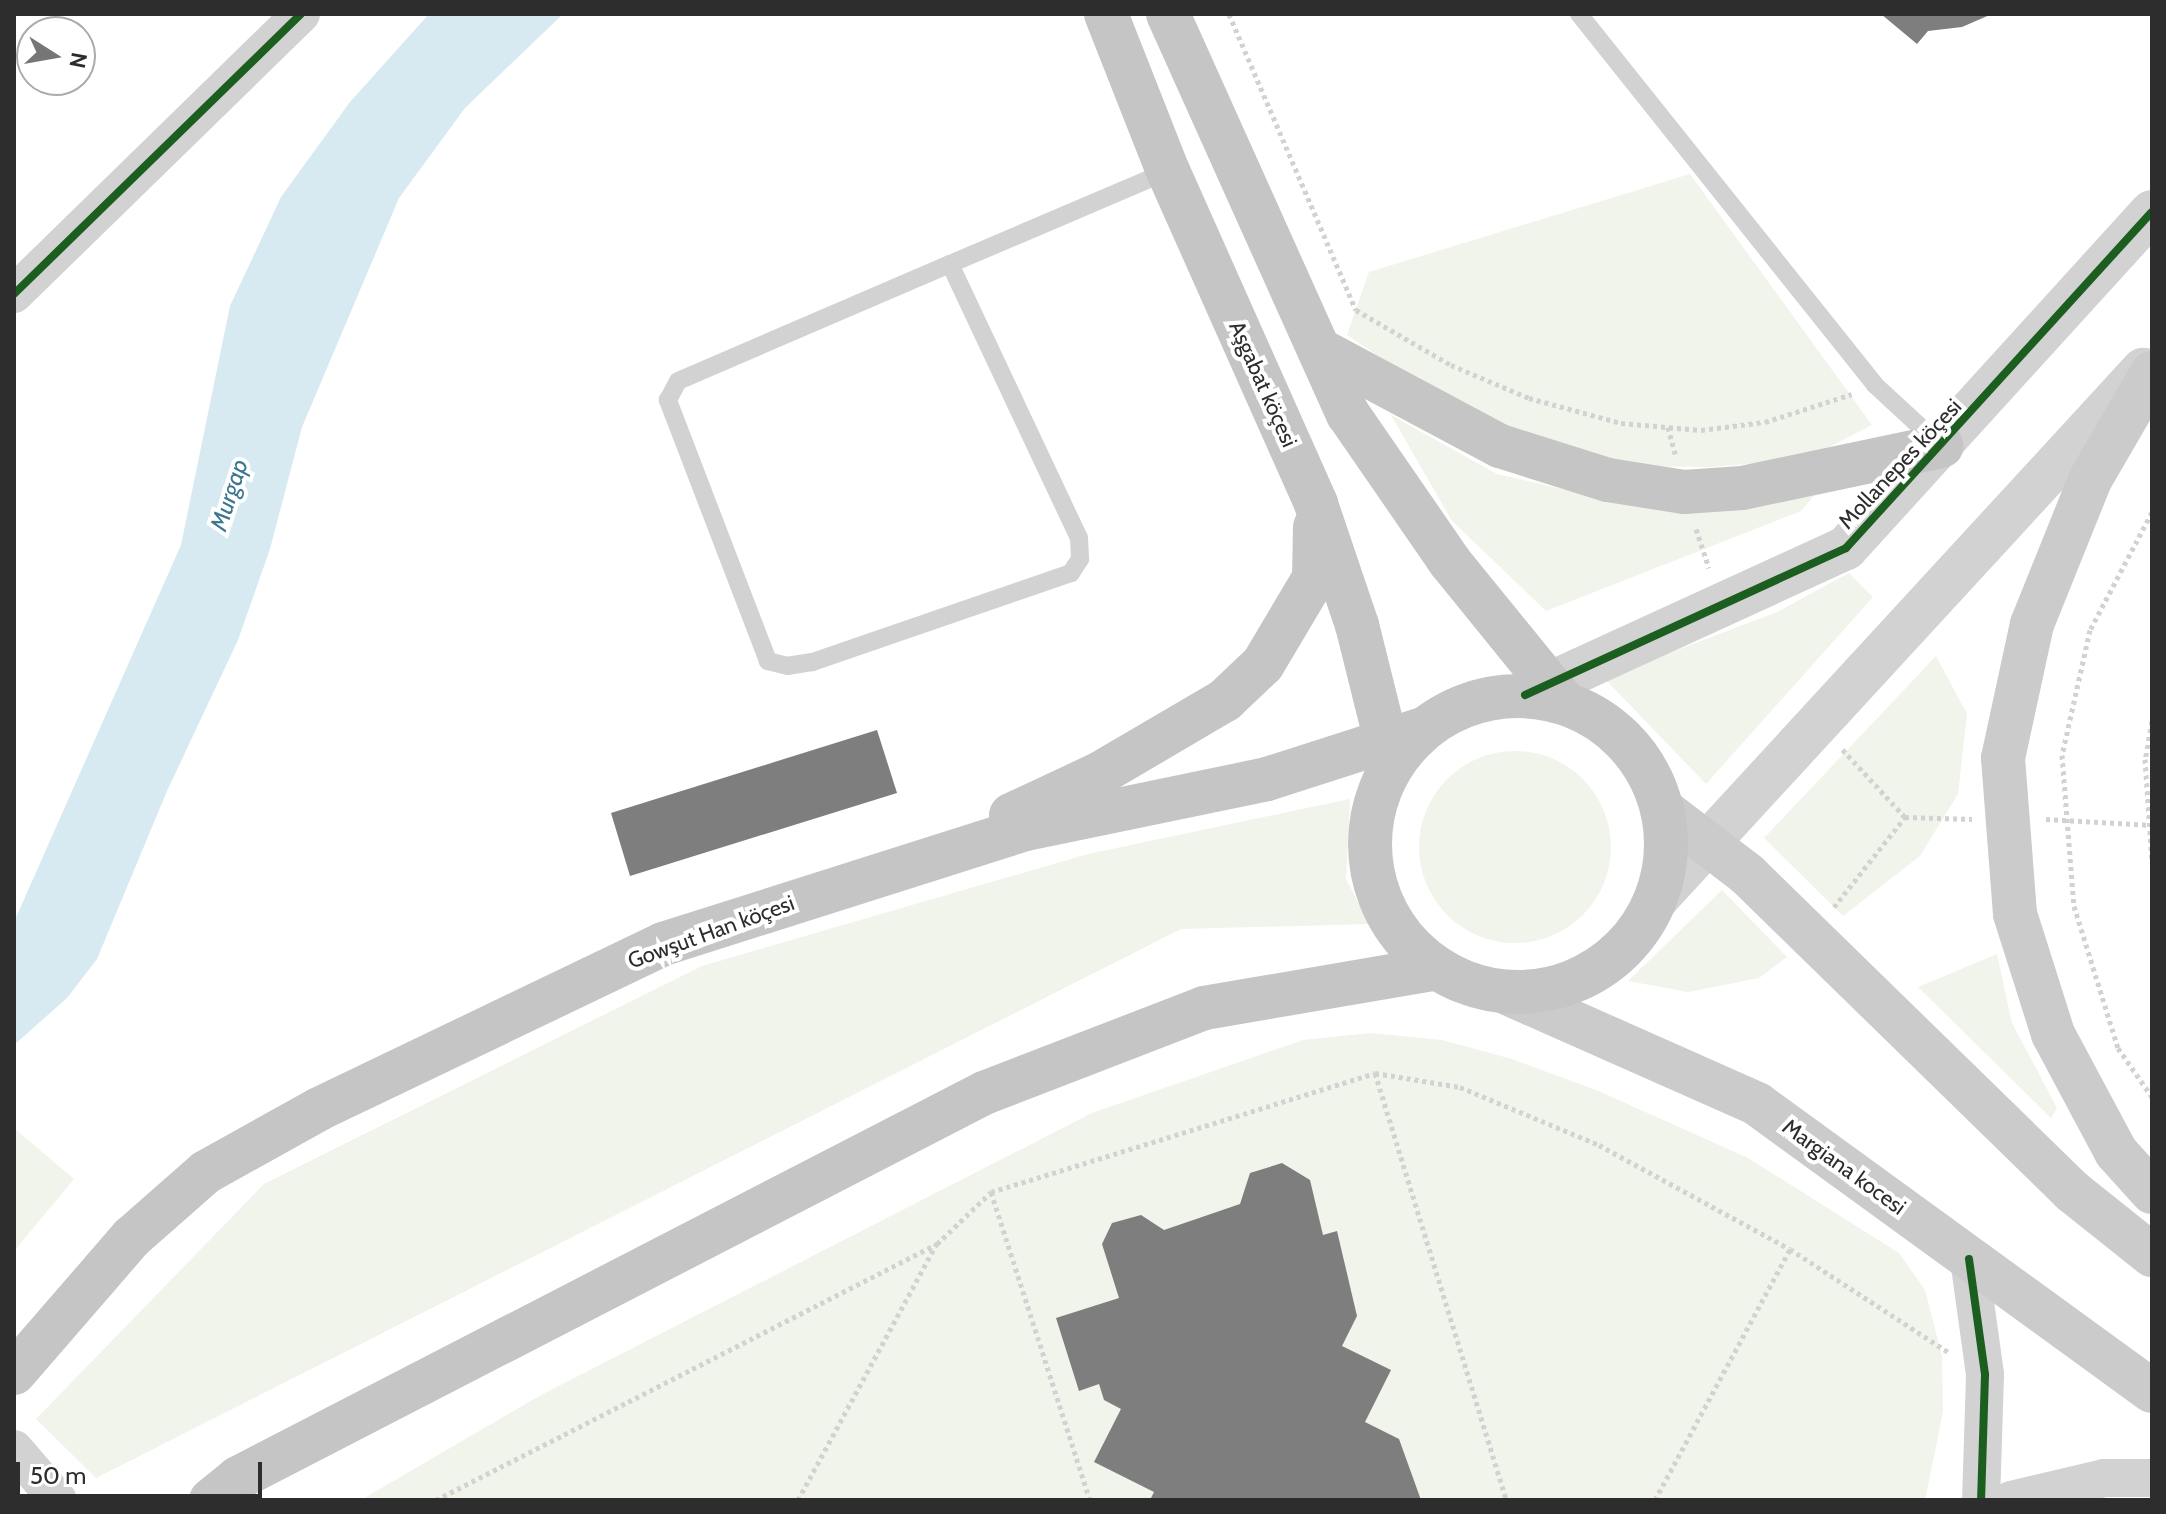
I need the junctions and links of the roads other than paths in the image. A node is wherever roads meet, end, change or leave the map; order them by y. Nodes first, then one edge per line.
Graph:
1 (301, 14) edge
2 (1106, 14) edge
3 (1168, 14) edge
4 (1579, 14) edge
5 (1168, 171) junction
6 (2152, 212) edge
7 (950, 264) junction
8 (14, 294) edge
9 (1320, 350) junction
10 (2152, 360) edge
11 (2152, 373) edge
12 (1942, 446) junction
13 (1316, 504) junction
14 (1546, 693) junction
15 (1400, 745) junction
16 (1663, 810) junction
17 (1707, 846) junction
18 (929, 857) junction
19 (1657, 898) junction
20 (1437, 968) junction
21 (1507, 993) junction
22 (2152, 1192) edge
23 (2152, 1255) edge
24 (1969, 1259) junction
25 (14, 1373) edge
26 (2152, 1391) edge
27 (14, 1449) edge
28 (2152, 1478) edge
29 (58, 1500) edge
30 (211, 1500) edge
31 (1981, 1500) edge
32 (2011, 1500) edge

1 - 8 street
2 - 5 main road, Aşgabat köçesi
3 - 9 main road
4 - 12 lane
5 - 7 lane
5 - 13 main road, Aşgabat köçesi
6 - 12 street, Mollanepes köçesi
7 - 7 lane
9 - 12 main road
9 - 14 main road
10 - 17 street
11 - 22 main road
12 - 14 street, Mollanepes köçesi
13 - 15 main road, Aşgabat köçesi
13 - 18 main road
14 - 15 main road, Gowşut Han köçesi
14 - 16 main road
15 - 18 main road, Gowşut Han köçesi
15 - 20 main road
16 - 17 main road
16 - 19 main road
17 - 19 street
17 - 23 main road
18 - 25 main road, Gowşut Han köçesi
19 - 21 main road
20 - 21 main road
20 - 30 main road
21 - 24 main road, Margiana kocesi
24 - 26 main road, Margiana kocesi
24 - 31 street
27 - 29 street
28 - 32 street

